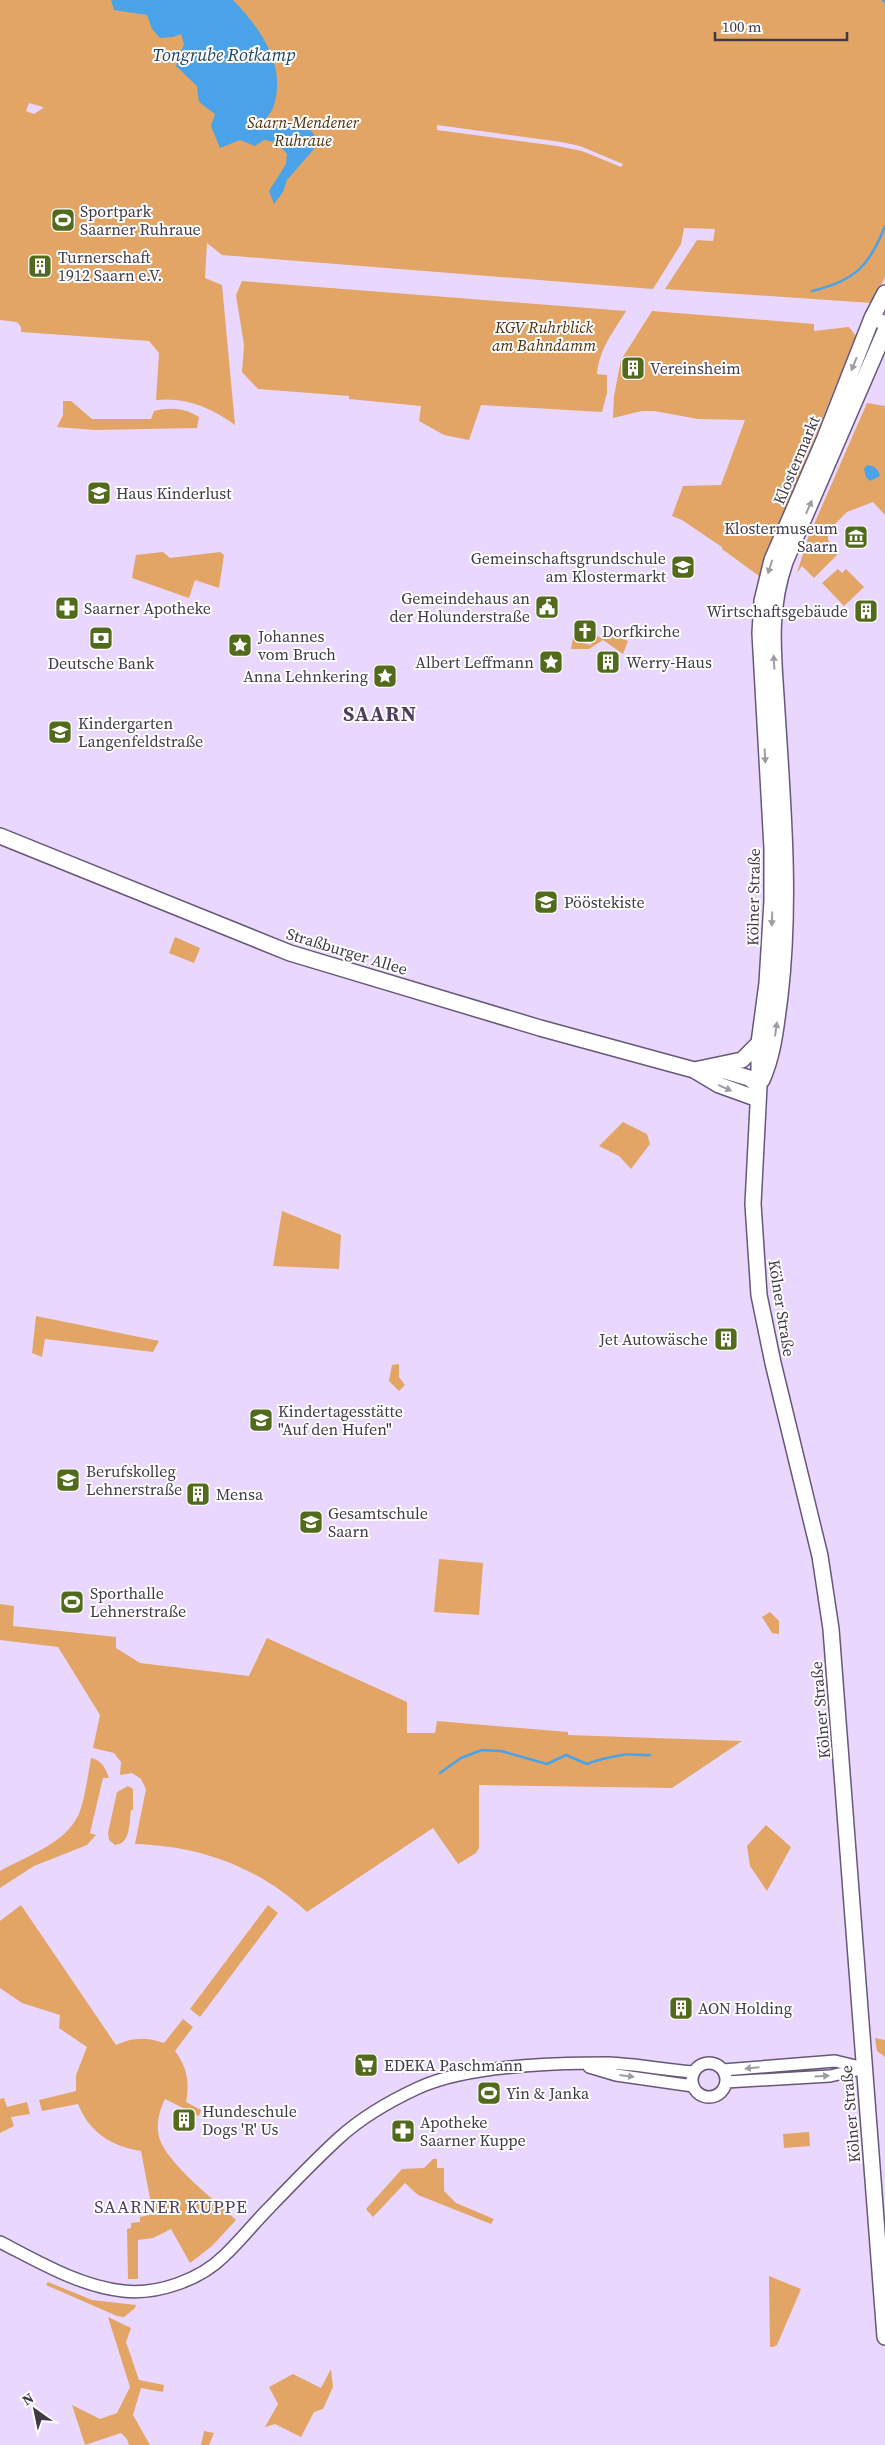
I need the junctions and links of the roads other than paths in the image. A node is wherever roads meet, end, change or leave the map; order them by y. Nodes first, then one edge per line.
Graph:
1 (885, 293) edge
2 (879, 321) edge
3 (885, 331) edge
4 (770, 709) junction
5 (0, 836) edge
6 (759, 1043) junction
7 (712, 1067) junction
8 (694, 1070) junction
9 (759, 1093) junction
10 (580, 2065) junction
11 (864, 2068) junction
12 (694, 2072) junction
13 (725, 2076) junction
14 (693, 2086) junction
15 (0, 2242) edge
16 (885, 2337) edge

1 - 2 main road, Klostermarkt
2 -> 4 main road, Klostermarkt
4 -> 3 main road, Klostermarkt
4 -> 6 main road, Kölner Straße
9 -> 4 main road, Kölner Straße
5 - 8 main road, Straßburger Allee
6 - 7 main road
6 - 9 main road, Kölner Straße
7 - 8 main road, Straßburger Allee
7 - 9 main road, Straßburger Allee
8 -> 9 main road, Straßburger Allee
9 - 11 main road, Kölner Straße
10 - 12 street
10 -> 14 street
10 - 15 street
11 - 13 street
11 - 16 main road, Kölner Straße
12 - 13 street
12 - 14 street
13 - 14 street

